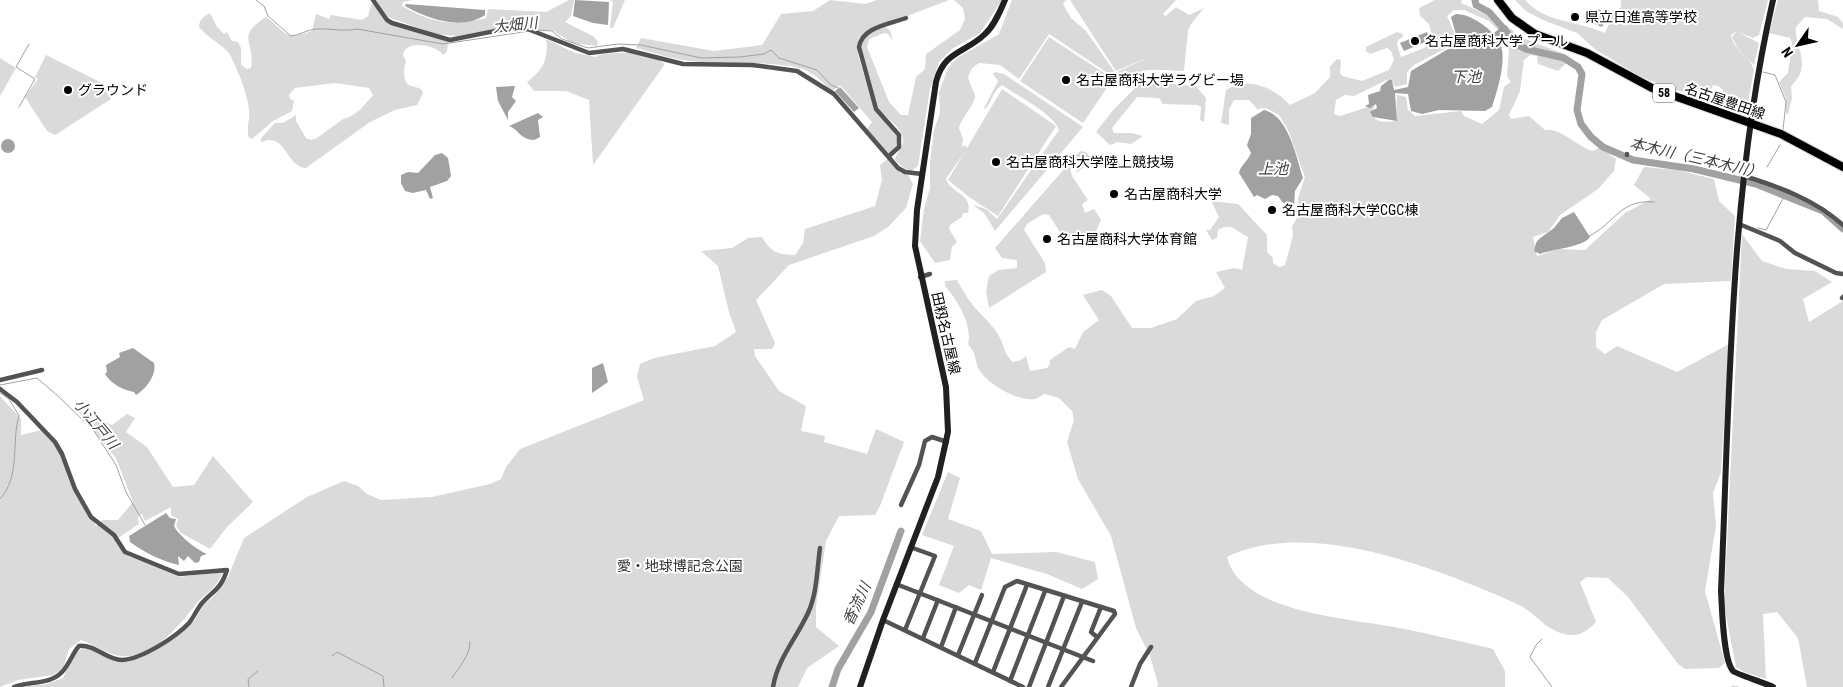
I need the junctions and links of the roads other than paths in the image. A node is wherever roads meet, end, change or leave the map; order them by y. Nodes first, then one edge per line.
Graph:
1 (373, 0) edge
2 (1006, 0) edge
3 (1498, 0) edge
4 (1773, 0) edge
5 (906, 18) dead end
6 (1751, 123) junction
7 (889, 156) junction
8 (1843, 167) edge
9 (922, 174) junction
10 (1744, 177) junction
11 (1739, 224) junction
12 (1843, 225) edge
13 (930, 274) dead end
14 (1843, 274) edge
15 (920, 277) junction
16 (42, 370) dead end
17 (0, 380) edge
18 (0, 389) edge
19 (946, 442) junction
20 (901, 505) dead end
21 (910, 547) junction
22 (820, 548) dead end
23 (896, 584) junction
24 (1027, 585) junction
25 (1045, 591) junction
26 (921, 592) junction
27 (982, 595) dead end
28 (1064, 596) junction
29 (938, 600) junction
30 (1082, 602) junction
31 (956, 607) junction
32 (1101, 607) junction
33 (974, 614) junction
34 (882, 620) junction
35 (992, 621) junction
36 (1010, 628) junction
37 (905, 630) junction
38 (1028, 635) junction
39 (1097, 637) junction
40 (922, 638) junction
41 (1046, 642) junction
42 (941, 647) junction
43 (1151, 647) dead end
44 (1064, 648) junction
45 (958, 655) junction
46 (1083, 656) junction
47 (1093, 661) dead end
48 (975, 664) junction
49 (993, 672) junction
50 (1010, 681) junction
51 (14, 687) edge
52 (773, 687) edge
53 (860, 687) edge
54 (1023, 687) edge
55 (1029, 687) edge
56 (1048, 687) edge
57 (1061, 687) edge
58 (1132, 687) edge
59 (1773, 687) edge

1 - 7 street
2 - 9 main road, 田籾名古屋線
3 - 6 main road, 名古屋豊田線 / 58
4 - 6 main road
5 - 7 street
6 - 8 main road, 名古屋豊田線 / 58
6 - 10 main road
7 - 9 street
9 - 15 main road, 田籾名古屋線
10 - 11 main road
10 - 12 street
11 - 14 street
11 - 59 main road
13 - 15 street
15 - 19 main road, 田籾名古屋線
16 - 17 street
18 - 51 street
19 - 20 street
19 - 21 main road, 田籾名古屋線
21 - 23 main road, 田籾名古屋線
21 - 26 street
22 - 52 street
23 - 26 street
23 - 34 main road, 田籾名古屋線
24 - 25 street
24 - 35 street
24 - 36 street
25 - 28 street
25 - 38 street
26 - 29 street
26 - 37 street
27 - 33 street
28 - 30 street
28 - 41 street
29 - 31 street
29 - 40 street
30 - 32 street
30 - 44 street
31 - 33 street
31 - 42 street
32 - 39 street
32 - 39 street
33 - 35 street
33 - 45 street
34 - 37 street
34 - 53 main road, 田籾名古屋線
35 - 36 street
35 - 48 street
36 - 38 street
36 - 49 street
37 - 40 street
38 - 41 street
38 - 50 street
39 - 46 street
40 - 42 street
41 - 44 street
41 - 55 street
42 - 45 street
43 - 58 street
44 - 46 street
44 - 56 street
45 - 48 street
46 - 47 street
46 - 57 street
48 - 49 street
49 - 50 street
50 - 54 street

